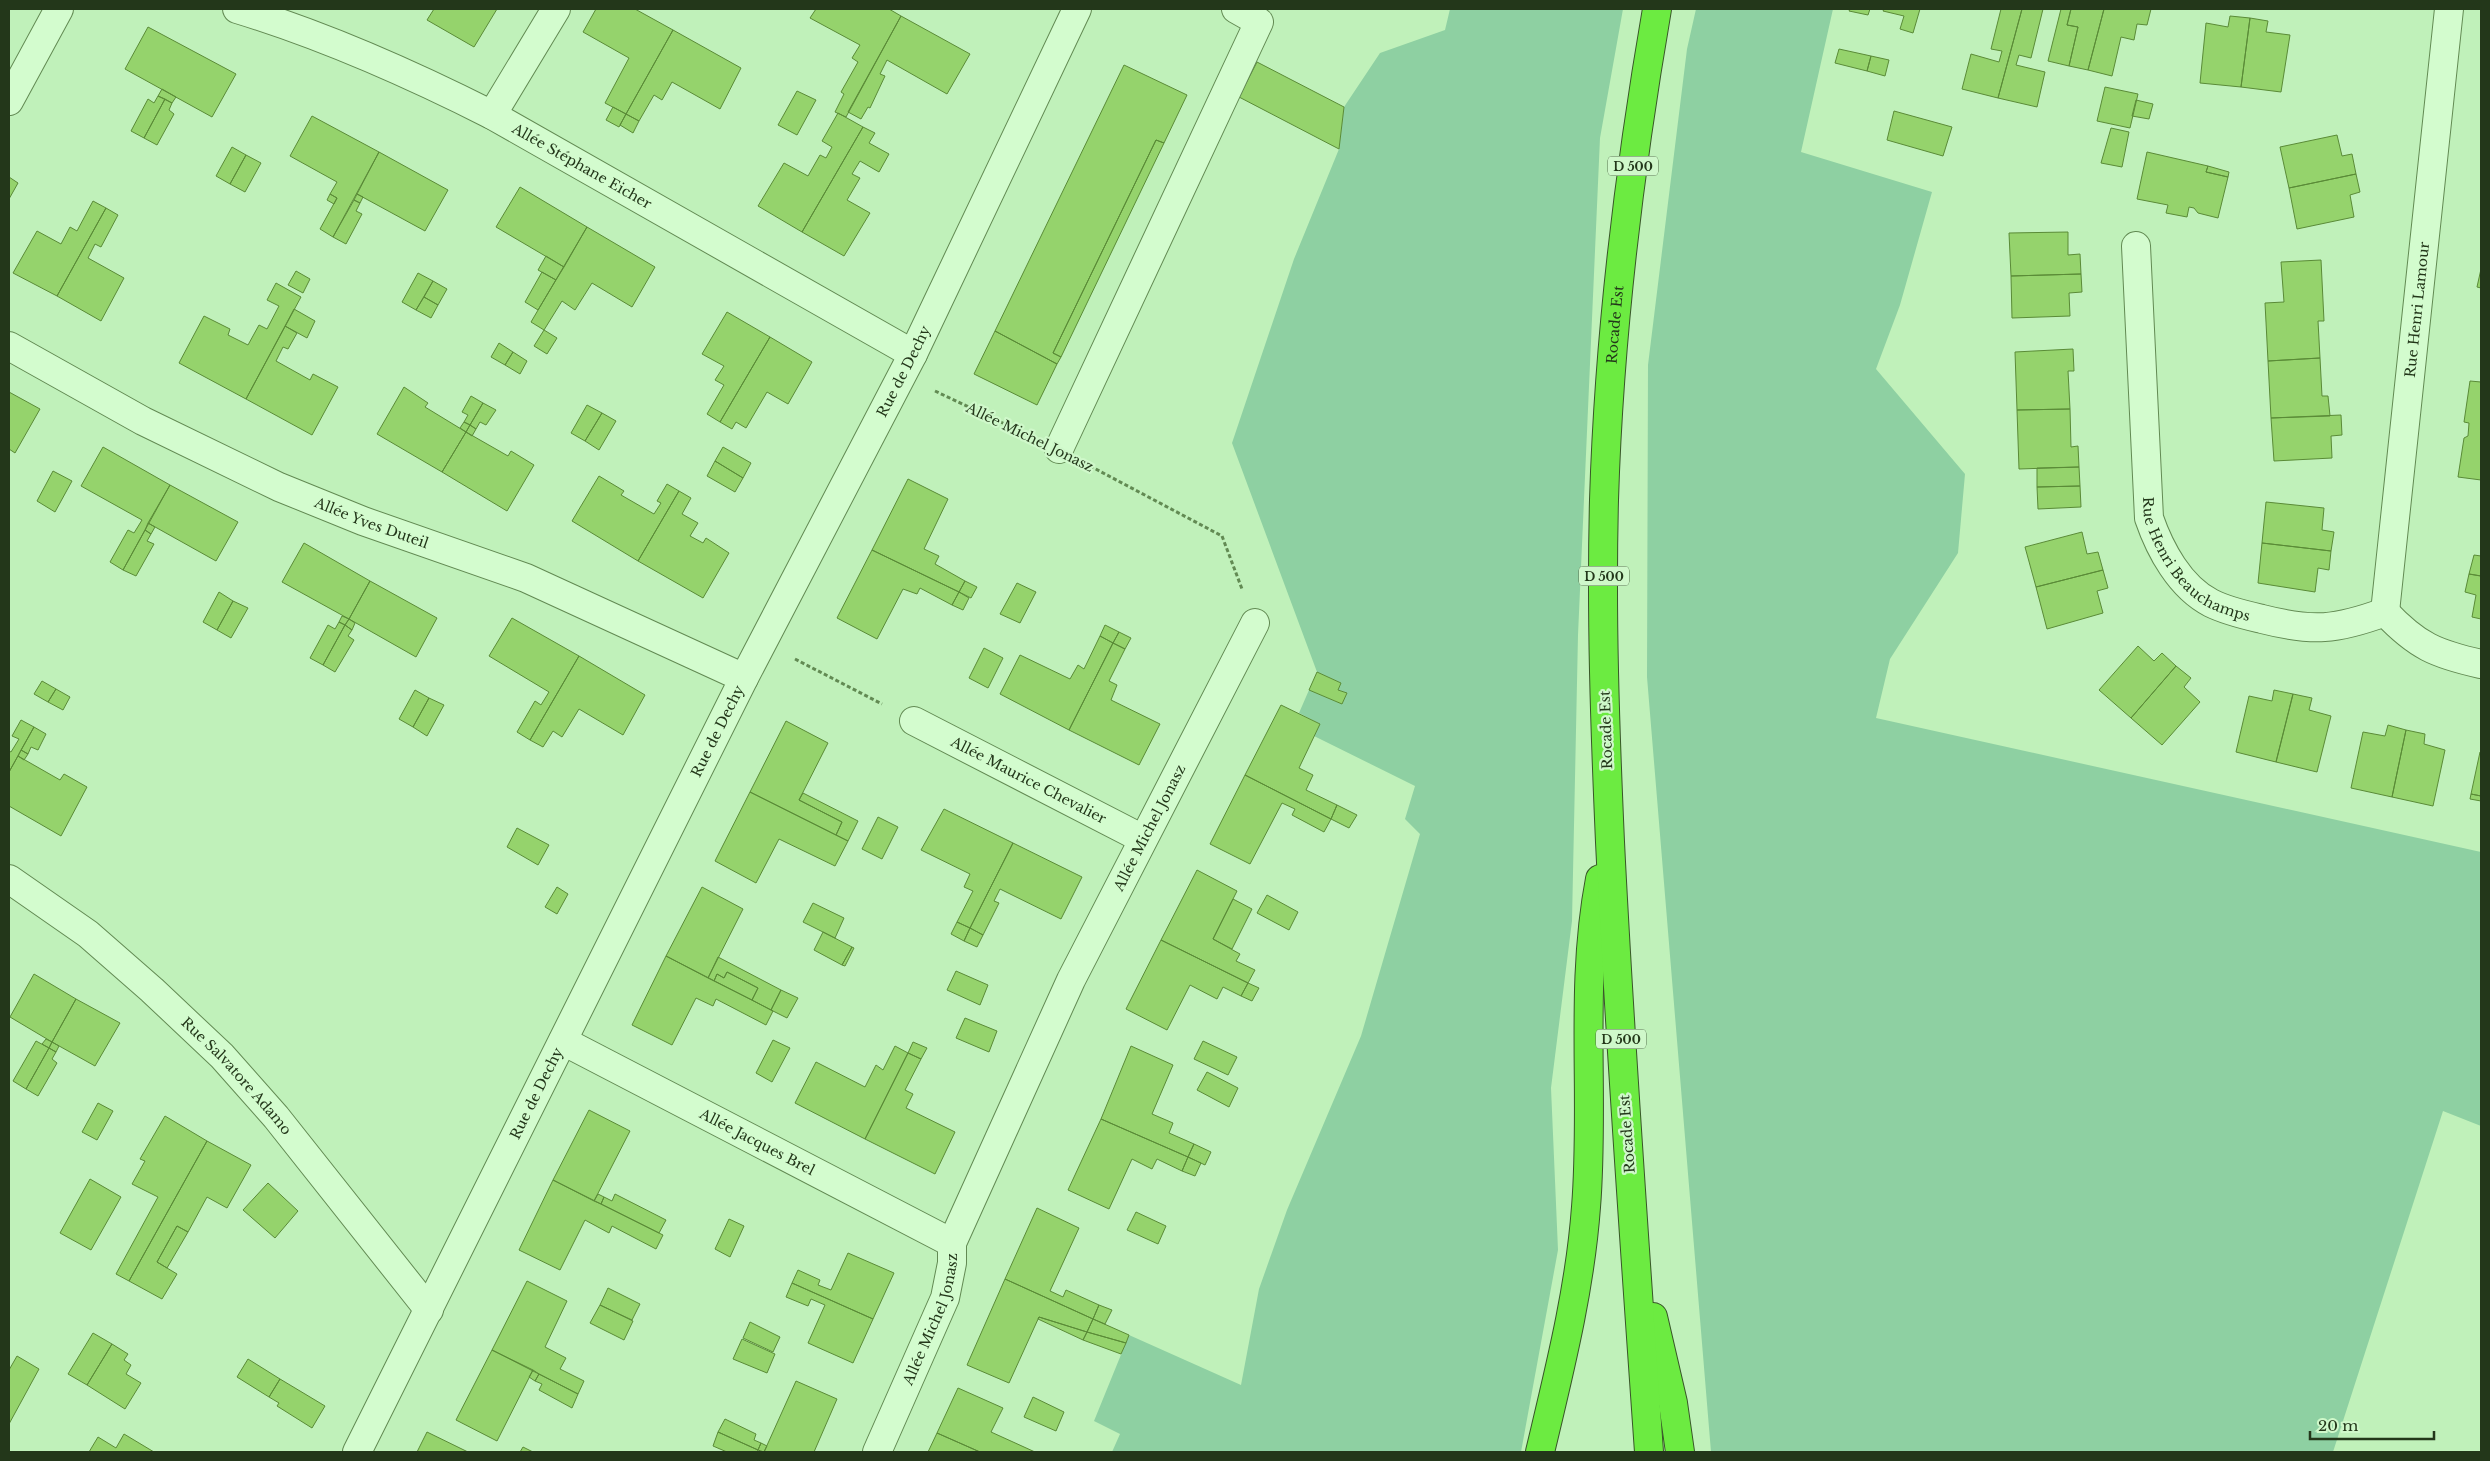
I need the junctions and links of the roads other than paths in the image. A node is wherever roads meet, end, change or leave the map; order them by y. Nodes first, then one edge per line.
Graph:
1 (59, 9) edge
2 (237, 9) edge
3 (556, 9) edge
4 (1077, 9) edge
5 (1236, 9) edge
6 (1657, 9) edge
7 (2449, 9) edge
8 (9, 101) edge
9 (492, 115) junction
10 (2136, 246) dead end
11 (9, 346) edge
12 (906, 364) junction
13 (1059, 450) road end
14 (2385, 612) junction
15 (1255, 623) road end
16 (2481, 664) edge
17 (744, 678) junction
18 (914, 721) road end
19 (1610, 828) junction
20 (1142, 838) junction
21 (9, 879) edge
22 (563, 1041) junction
23 (952, 1243) junction
24 (1635, 1250) junction
25 (428, 1310) junction
26 (357, 1452) edge
27 (877, 1452) edge
28 (1540, 1452) edge
29 (1650, 1452) edge
30 (1680, 1452) edge

1 - 8 street
2 - 9 street, Allée Stéphane Eicher
3 - 9 street
4 - 12 street, Rue de Dechy
5 - 13 street
6 - 19 highway, Rocade Est / D 500
7 - 14 street, Rue Henri Lamour
9 - 12 street, Allée Stéphane Eicher
10 - 14 street, Rue Henri Beauchamps
11 - 17 street, Allée Yves Duteil
12 - 17 street, Rue de Dechy
14 - 16 street
15 - 20 street, Allée Michel Jonasz
17 - 22 street, Rue de Dechy
18 - 20 street, Allée Maurice Chevalier
19 - 24 highway, Rocade Est / D 500
19 - 28 highway
20 - 23 street, Allée Michel Jonasz
21 - 25 street, Rue Salvatore Adamo
22 - 23 street, Allée Jacques Brel
22 - 25 street, Rue de Dechy
23 - 27 street, Allée Michel Jonasz
24 - 29 highway, Rocade Est / D 500
24 - 30 highway
25 - 26 street, Rue de Dechy

